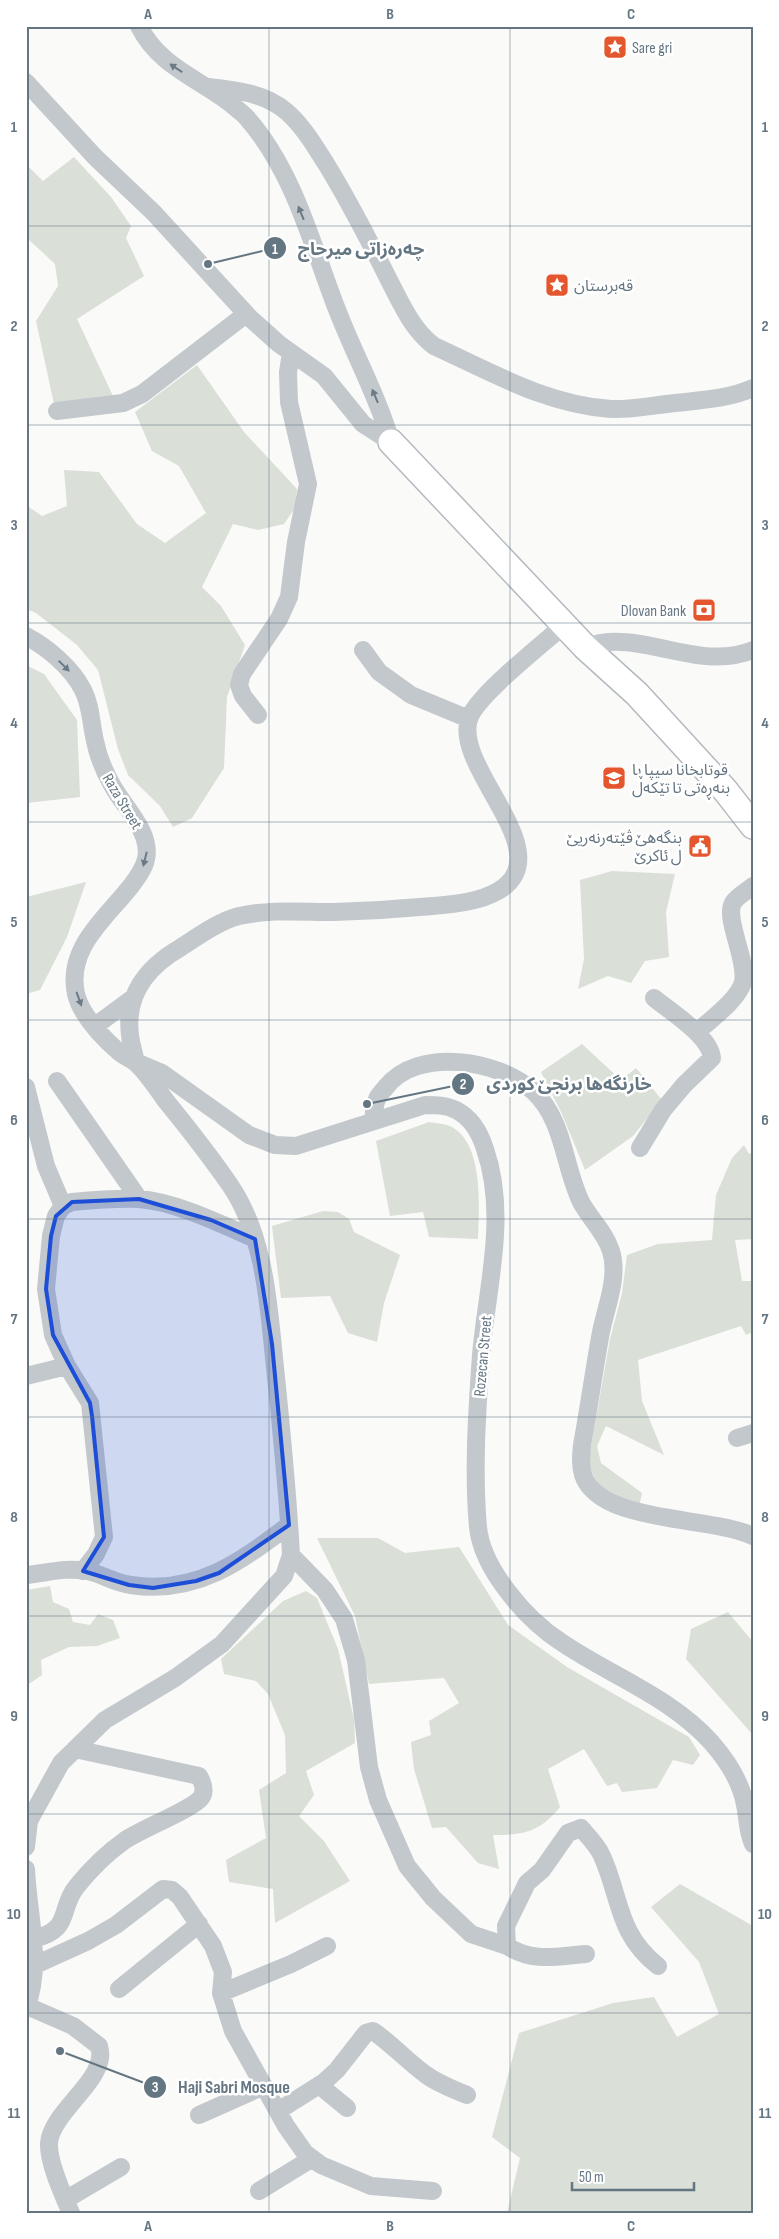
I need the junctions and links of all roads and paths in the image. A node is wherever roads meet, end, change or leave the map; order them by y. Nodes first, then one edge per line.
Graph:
1 (139, 26) edge
2 (26, 82) edge
3 (209, 87) junction
4 (246, 314) junction
5 (291, 353) junction
6 (753, 388) edge
7 (57, 411) dead end
8 (391, 442) junction
9 (564, 625) junction
10 (26, 636) edge
11 (585, 647) junction
12 (363, 650) dead end
13 (753, 650) edge
14 (258, 715) dead end
15 (469, 719) junction
16 (752, 822) edge
17 (753, 886) edge
18 (133, 998) junction
19 (654, 998) dead end
20 (95, 1026) junction
21 (697, 1032) junction
22 (136, 1062) junction
23 (56, 1081) dead end
24 (26, 1087) edge
25 (373, 1122) junction
26 (640, 1148) dead end
27 (139, 1199) junction
28 (63, 1206) junction
29 (255, 1239) junction
30 (67, 1366) junction
31 (26, 1376) edge
32 (289, 1525) junction
33 (753, 1536) edge
34 (290, 1555) junction
35 (83, 1571) junction
36 (26, 1575) edge
37 (75, 1749) junction
38 (27, 1839) edge
39 (753, 1844) edge
40 (26, 1869) edge
41 (199, 1924) junction
42 (33, 1939) junction
43 (327, 1946) dead end
44 (507, 1946) junction
45 (586, 1954) dead end
46 (35, 1965) junction
47 (658, 1966) dead end
48 (119, 1989) dead end
49 (222, 1993) junction
50 (27, 2008) edge
51 (319, 2085) junction
52 (264, 2086) junction
53 (467, 2095) dead end
54 (347, 2108) dead end
55 (278, 2111) junction
56 (199, 2115) dead end
57 (311, 2159) junction
58 (121, 2167) dead end
59 (259, 2191) dead end
60 (433, 2191) dead end
61 (68, 2206) edge

3 -> 1 street
2 - 4 street
3 - 6 street
8 -> 3 street
4 - 5 street
4 - 7 street
5 - 8 street
5 - 14 street
8 - 9 street
9 - 11 street
9 - 15 street
10 -> 20 street, Raza Street
11 - 13 street
11 - 16 street
12 - 15 street
15 - 18 street
17 - 21 street
18 - 20 street
18 - 22 street
19 - 21 street
20 - 22 street, Raza Street
21 - 26 street
22 - 25 street, Rozecan Street
22 - 29 street
23 - 27 street
24 - 28 street
25 - 33 street
25 - 39 street, Rozecan Street
27 - 28 street
27 - 29 street
28 - 30 street
29 - 32 street
30 - 31 street
30 - 35 street
32 - 34 street
32 - 35 street
34 - 37 street
34 - 44 street
35 - 36 street
37 - 38 street
37 - 42 street
40 - 42 street
41 - 46 street
41 - 48 street
41 - 49 street
42 - 46 street
43 - 49 street
44 - 45 street
44 - 47 street
46 - 50 street
49 - 52 street
50 - 61 street
51 - 53 street
51 - 54 street
51 - 55 street
52 - 55 street
52 - 56 street
55 - 57 street
57 - 59 street
57 - 60 street
58 - 61 street

